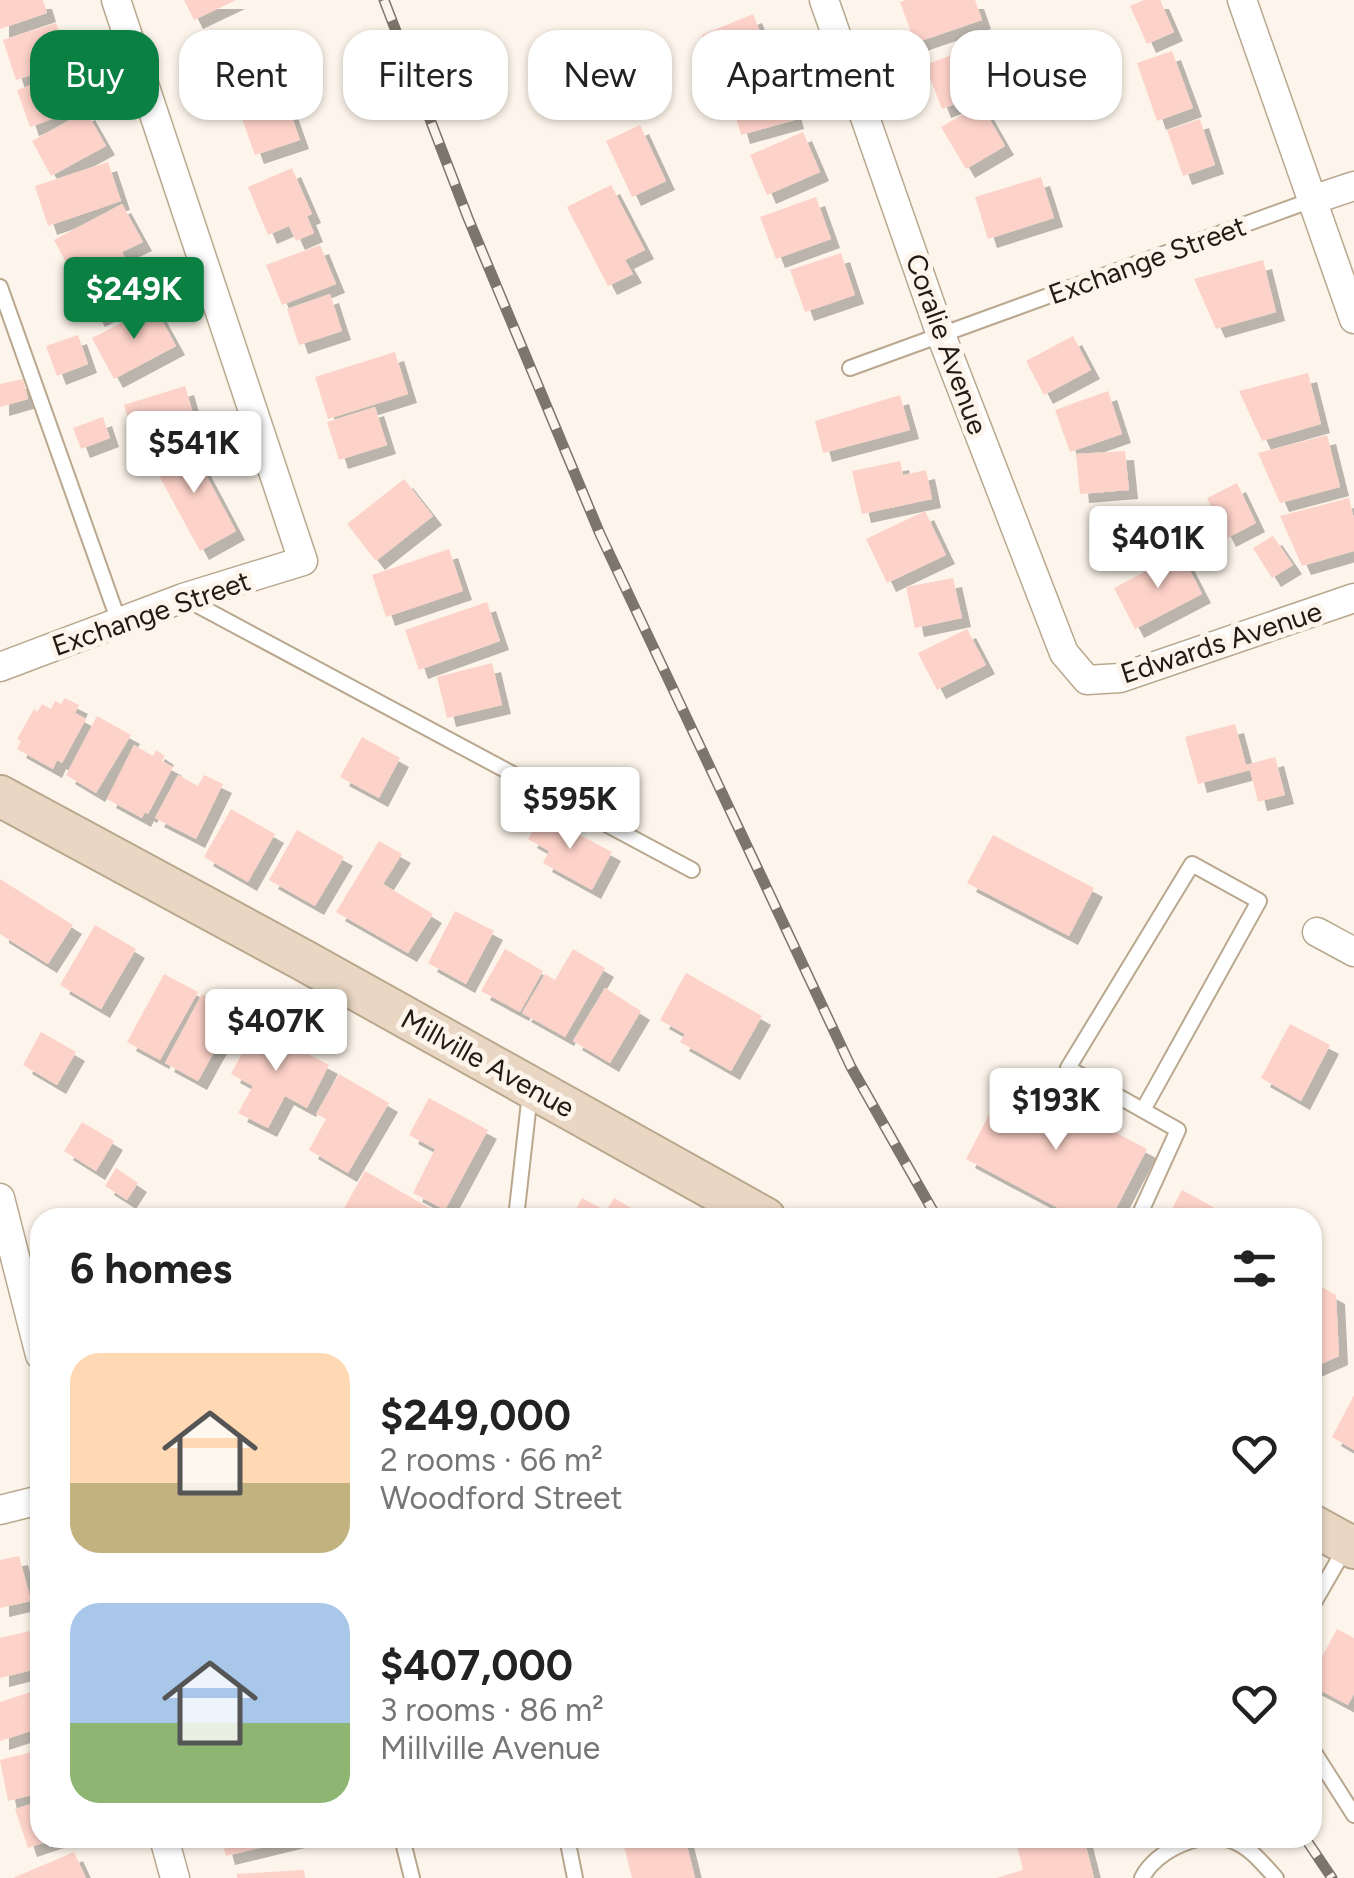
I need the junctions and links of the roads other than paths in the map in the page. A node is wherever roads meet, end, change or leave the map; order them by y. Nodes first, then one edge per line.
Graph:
1 (116, 0) edge
2 (824, 0) edge
3 (1242, 0) edge
4 (1354, 186) edge
5 (1312, 200) junction
6 (0, 287) edge
7 (1354, 318) edge
8 (941, 334) junction
9 (850, 368) dead end
10 (183, 598) junction
11 (1354, 598) edge
12 (118, 622) junction
13 (0, 668) edge
14 (1086, 680) joint
15 (0, 796) edge
16 (692, 870) dead end
17 (1317, 932) dead end
18 (1354, 952) edge
19 (531, 1087) junction
20 (1143, 1110) junction
21 (0, 1198) edge
22 (517, 1208) edge
23 (747, 1208) edge
24 (1143, 1208) edge
25 (30, 1316) edge
26 (30, 1502) edge
27 (0, 1510) edge
28 (1322, 1530) edge
29 (1351, 1546) edge
30 (1322, 1591) edge
31 (1322, 1766) edge
32 (1354, 1816) edge
33 (167, 1848) edge
34 (404, 1848) edge
35 (569, 1848) edge
36 (1172, 1848) edge
37 (1244, 1848) edge
38 (175, 1878) edge
39 (412, 1878) edge
40 (574, 1878) edge
41 (1142, 1878) edge
42 (1276, 1878) edge

1 - 10 street, Exchange Street
2 - 8 street, Coralie Avenue
3 - 5 street
4 - 5 street, Exchange Street
5 - 7 street
5 - 8 lane, Exchange Street
6 - 12 lane
8 - 9 lane, Exchange Street
8 - 14 street, Coralie Avenue
10 - 12 street, Exchange Street
10 - 16 lane
11 - 14 street, Edwards Avenue
12 - 13 street, Exchange Street
15 - 19 main road, Millville Avenue
17 - 18 street
19 - 22 lane
19 - 23 main road, Millville Avenue
20 - 20 lane
20 - 24 lane
21 - 25 street
26 - 27 street
28 - 29 main road
29 - 30 lane
31 - 32 lane
33 - 38 street
34 - 39 lane
35 - 40 lane
36 - 41 lane
37 - 42 lane

